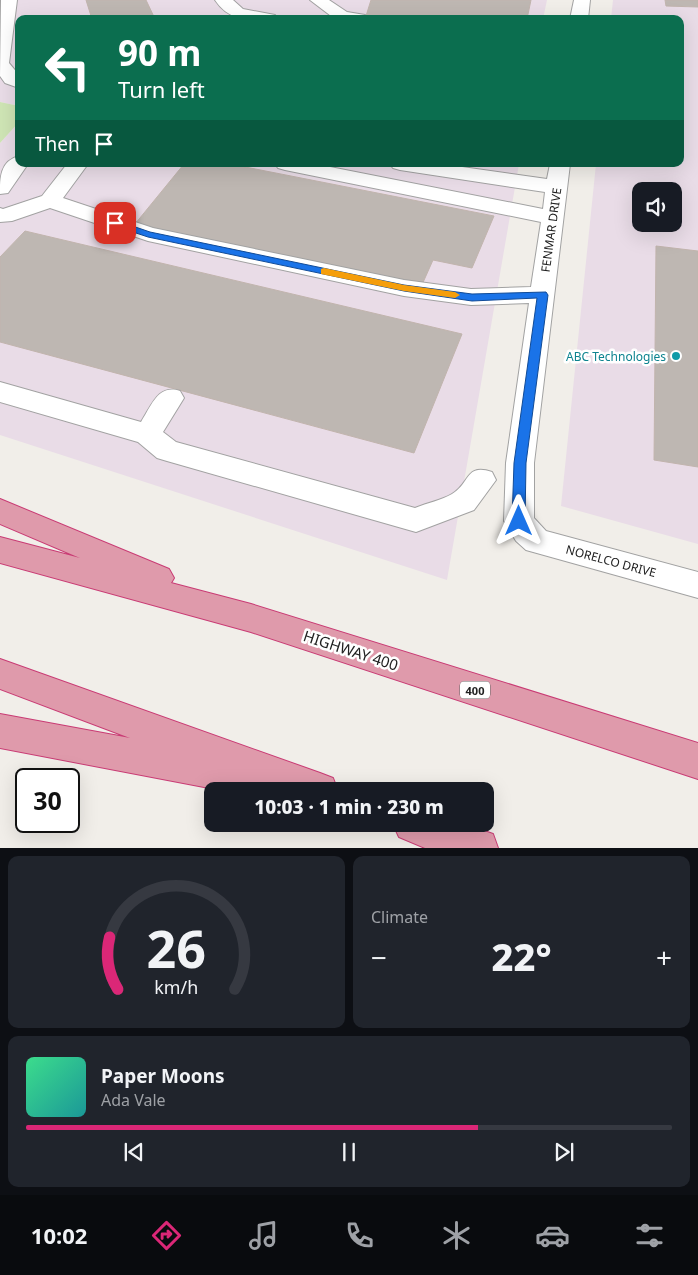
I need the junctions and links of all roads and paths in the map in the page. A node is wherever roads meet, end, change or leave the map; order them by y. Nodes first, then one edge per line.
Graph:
1 (9, 0) edge
2 (223, 0) edge
3 (318, 0) edge
4 (582, 0) edge
5 (248, 15) edge
6 (340, 15) edge
7 (580, 15) edge
8 (15, 80) edge
9 (15, 167) edge
10 (76, 167) edge
11 (300, 167) edge
12 (446, 167) edge
13 (462, 168) edge
14 (558, 175) edge
15 (0, 188) edge
16 (50, 201) junction
17 (1, 217) edge
18 (552, 218) junction
19 (542, 295) junction
20 (0, 392) edge
21 (171, 398) dead end
22 (147, 434) junction
23 (482, 480) dead end
24 (0, 510) edge
25 (526, 532) joint
26 (0, 550) edge
27 (698, 586) edge
28 (251, 618) junction
29 (0, 674) edge
30 (0, 731) edge
31 (698, 761) edge
32 (270, 782) edge
33 (294, 782) edge
34 (434, 832) edge
35 (479, 848) edge

1 - 8 street
2 - 5 street
3 - 6 street
4 - 7 street
9 - 15 street
10 - 16 street
11 - 18 street
12 - 13 street
13 - 14 street
14 - 18 street, FENMAR DRIVE
16 - 17 street
16 - 19 street
18 - 19 street, FENMAR DRIVE
19 - 25 street, FENMAR DRIVE
20 - 22 street
21 - 22 street
22 - 23 street
24 - 28 highway
25 - 27 street, NORELCO DRIVE
26 - 28 highway, HIGHWAY 400 / 400
28 - 31 highway, HIGHWAY 400 / 400
29 - 33 highway
30 - 32 highway
34 - 35 highway

